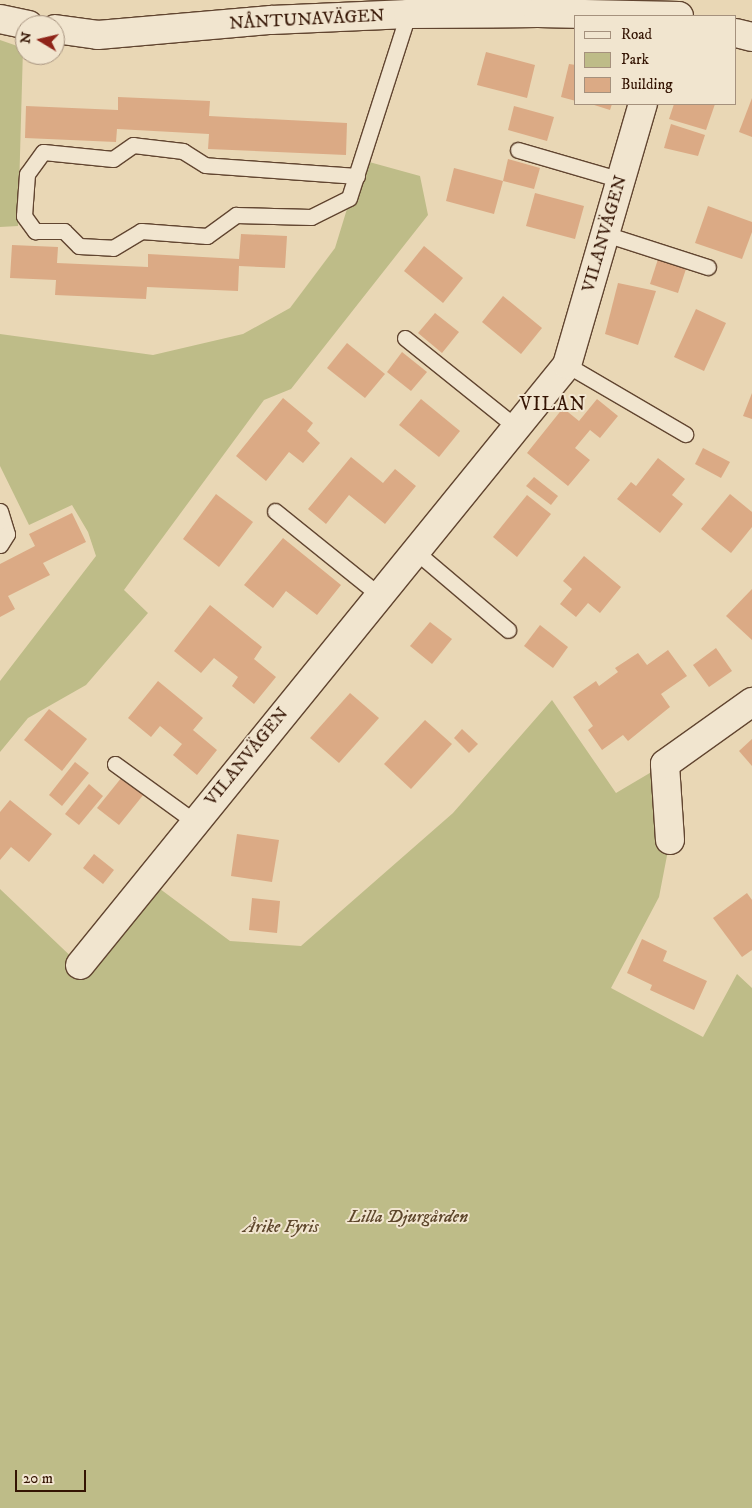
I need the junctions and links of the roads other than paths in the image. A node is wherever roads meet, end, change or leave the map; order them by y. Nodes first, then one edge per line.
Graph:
1 (674, 12) edge
2 (408, 14) junction
3 (0, 19) edge
4 (15, 22) edge
5 (65, 30) edge
6 (737, 32) edge
7 (752, 37) edge
8 (643, 105) edge
9 (518, 150) dead end
10 (357, 176) junction
11 (620, 180) junction
12 (605, 234) junction
13 (708, 267) dead end
14 (405, 338) dead end
15 (566, 365) junction
16 (516, 427) junction
17 (685, 434) dead end
18 (0, 511) edge
19 (275, 512) dead end
20 (0, 545) edge
21 (415, 551) junction
22 (379, 595) junction
23 (508, 630) dead end
24 (752, 702) edge
25 (115, 764) dead end
26 (195, 822) junction
27 (670, 840) dead end
28 (80, 965) dead end

1 - 2 street, NÅNTUNAVÄGEN
2 - 5 street, NÅNTUNAVÄGEN
2 - 10 lane
3 - 4 street
6 - 7 street
8 - 11 street, VILANVÄGEN
9 - 11 lane
10 - 10 lane
11 - 12 street, VILANVÄGEN
12 - 13 lane
12 - 15 street, VILANVÄGEN
14 - 16 lane
15 - 16 street, VILANVÄGEN
15 - 17 lane
16 - 21 street, VILANVÄGEN
18 - 20 lane
19 - 22 lane
21 - 22 street, VILANVÄGEN
21 - 23 lane
22 - 26 street, VILANVÄGEN
24 - 27 street
25 - 26 lane
26 - 28 street, VILANVÄGEN

